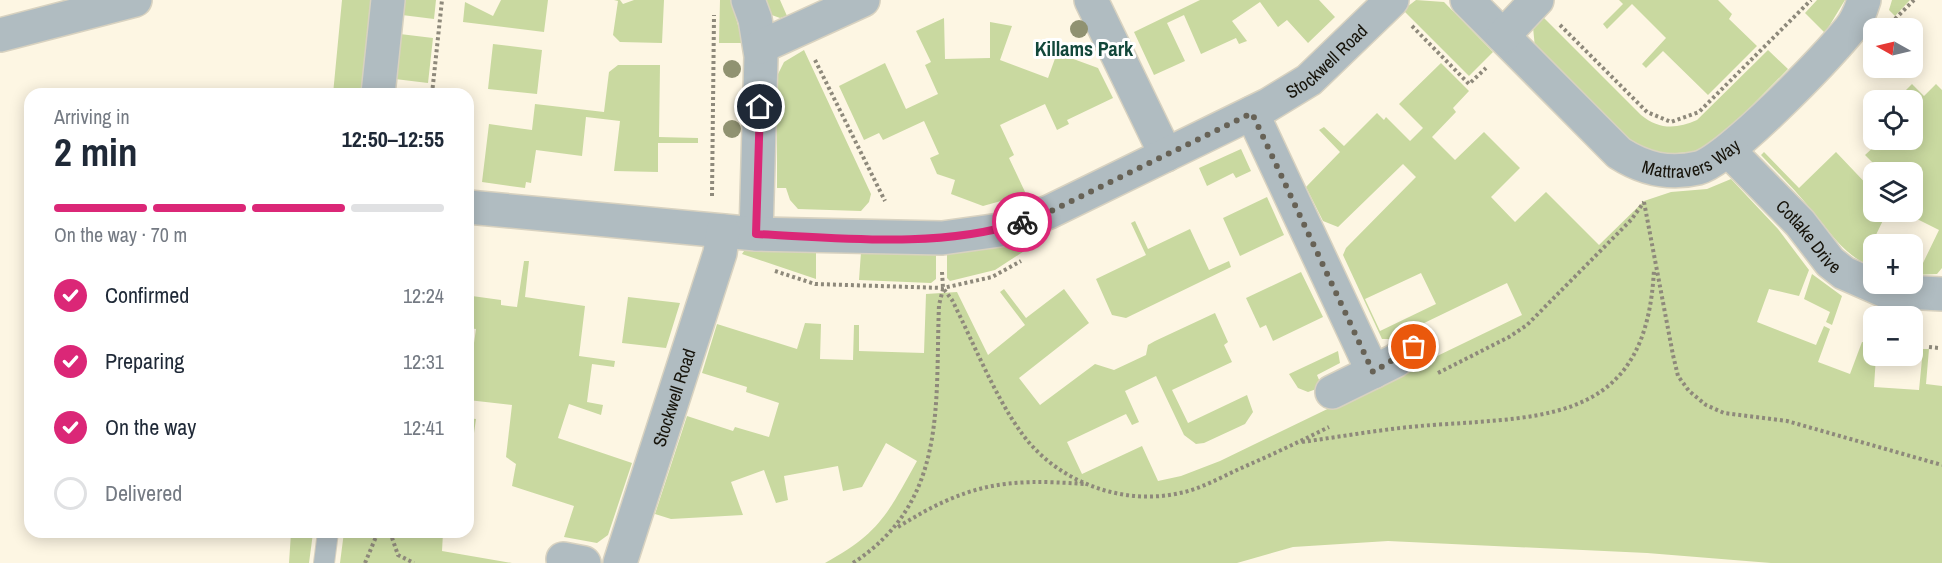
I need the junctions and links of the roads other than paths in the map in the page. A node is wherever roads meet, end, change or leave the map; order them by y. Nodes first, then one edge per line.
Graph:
1 (135, 0) edge
2 (388, 0) edge
3 (748, 0) edge
4 (863, 0) edge
5 (1091, 0) edge
6 (1467, 0) edge
7 (1864, 0) edge
8 (1536, 1) edge
9 (1391, 2) edge
10 (0, 35) edge
11 (1507, 40) junction
12 (760, 47) junction
13 (379, 88) edge
14 (1252, 113) junction
15 (1729, 151) junction
16 (1166, 155) junction
17 (474, 208) edge
18 (717, 231) junction
19 (756, 234) junction
20 (1942, 294) edge
21 (1414, 347) dead end
22 (1373, 372) junction
23 (1334, 408) road end
24 (327, 538) edge
25 (324, 563) edge
26 (620, 563) edge

1 - 10 street
2 - 13 street
3 - 12 street
4 - 12 street
5 - 16 street
6 - 11 street, Mattravers Way
7 - 15 street, Mattravers Way
8 - 11 street
9 - 14 street, Stockwell Road
11 - 15 street, Mattravers Way
12 - 19 street
14 - 16 street, Stockwell Road
14 - 22 street
15 - 20 street, Cotlake Drive
16 - 19 street, Stockwell Road
17 - 18 street, Stockwell Road
18 - 19 street, Stockwell Road
18 - 26 street, Stockwell Road
21 - 22 street
22 - 23 street
24 - 25 lane

